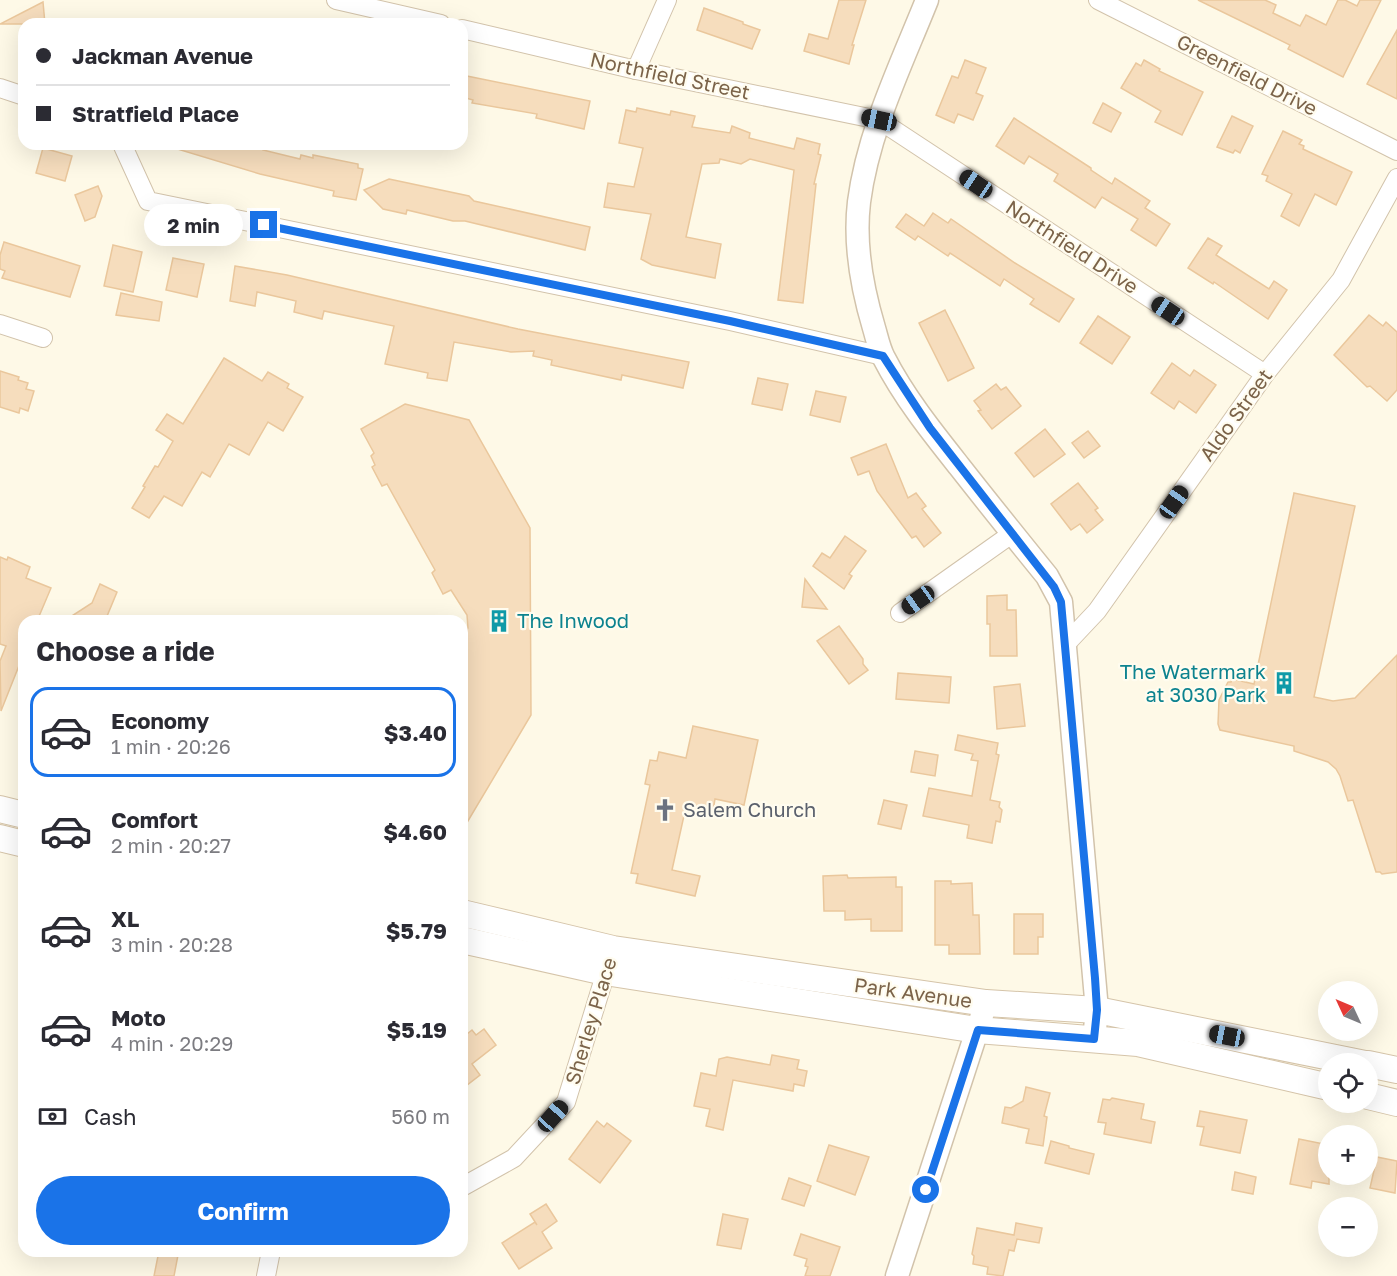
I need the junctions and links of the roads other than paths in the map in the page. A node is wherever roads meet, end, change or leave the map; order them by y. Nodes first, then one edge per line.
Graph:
1 (336, 0) edge
2 (668, 0) edge
3 (927, 0) edge
4 (1098, 0) edge
5 (368, 3) edge
6 (420, 18) edge
7 (468, 30) edge
8 (636, 70) junction
9 (0, 88) edge
10 (18, 94) edge
11 (879, 120) junction
12 (125, 150) edge
13 (1397, 151) edge
14 (1397, 178) edge
15 (0, 324) edge
16 (43, 338) dead end
17 (883, 356) junction
18 (1265, 374) junction
19 (1012, 533) junction
20 (900, 614) dead end
21 (1065, 645) junction
22 (0, 809) edge
23 (18, 814) edge
24 (0, 838) edge
25 (18, 842) edge
26 (468, 915) edge
27 (468, 941) edge
28 (609, 960) junction
29 (986, 1003) junction
30 (1097, 1010) junction
31 (978, 1030) junction
32 (1094, 1039) junction
33 (1318, 1054) edge
34 (1378, 1066) edge
35 (1397, 1070) edge
36 (1318, 1084) edge
37 (1378, 1098) edge
38 (1397, 1103) edge
39 (468, 1184) edge
40 (270, 1257) edge
41 (266, 1276) edge
42 (897, 1276) edge

1 - 5 street
2 - 8 street
3 - 11 street
4 - 13 street, Greenfield Drive
5 - 6 street
7 - 8 street, Northfield Street
8 - 11 street, Northfield Street
9 - 10 street
11 - 17 street
11 - 18 street, Northfield Drive
12 - 17 street
14 - 18 street, Aldo Street
15 - 16 street
17 - 19 street
18 - 21 street, Aldo Street
19 - 20 street
19 - 21 street
21 - 30 street
22 - 23 main road
24 - 25 main road
26 - 28 main road, Park Avenue
27 - 28 main road, Park Avenue
28 - 29 main road, Park Avenue
28 - 31 main road, Park Avenue
28 - 39 street, Sherley Place
29 - 30 main road, Park Avenue
29 - 31 street
30 - 32 street
30 - 33 main road, Park Avenue
31 - 32 main road, Park Avenue
31 - 42 street
32 - 36 main road, Park Avenue
34 - 35 main road, Park Avenue
37 - 38 main road
40 - 41 street

